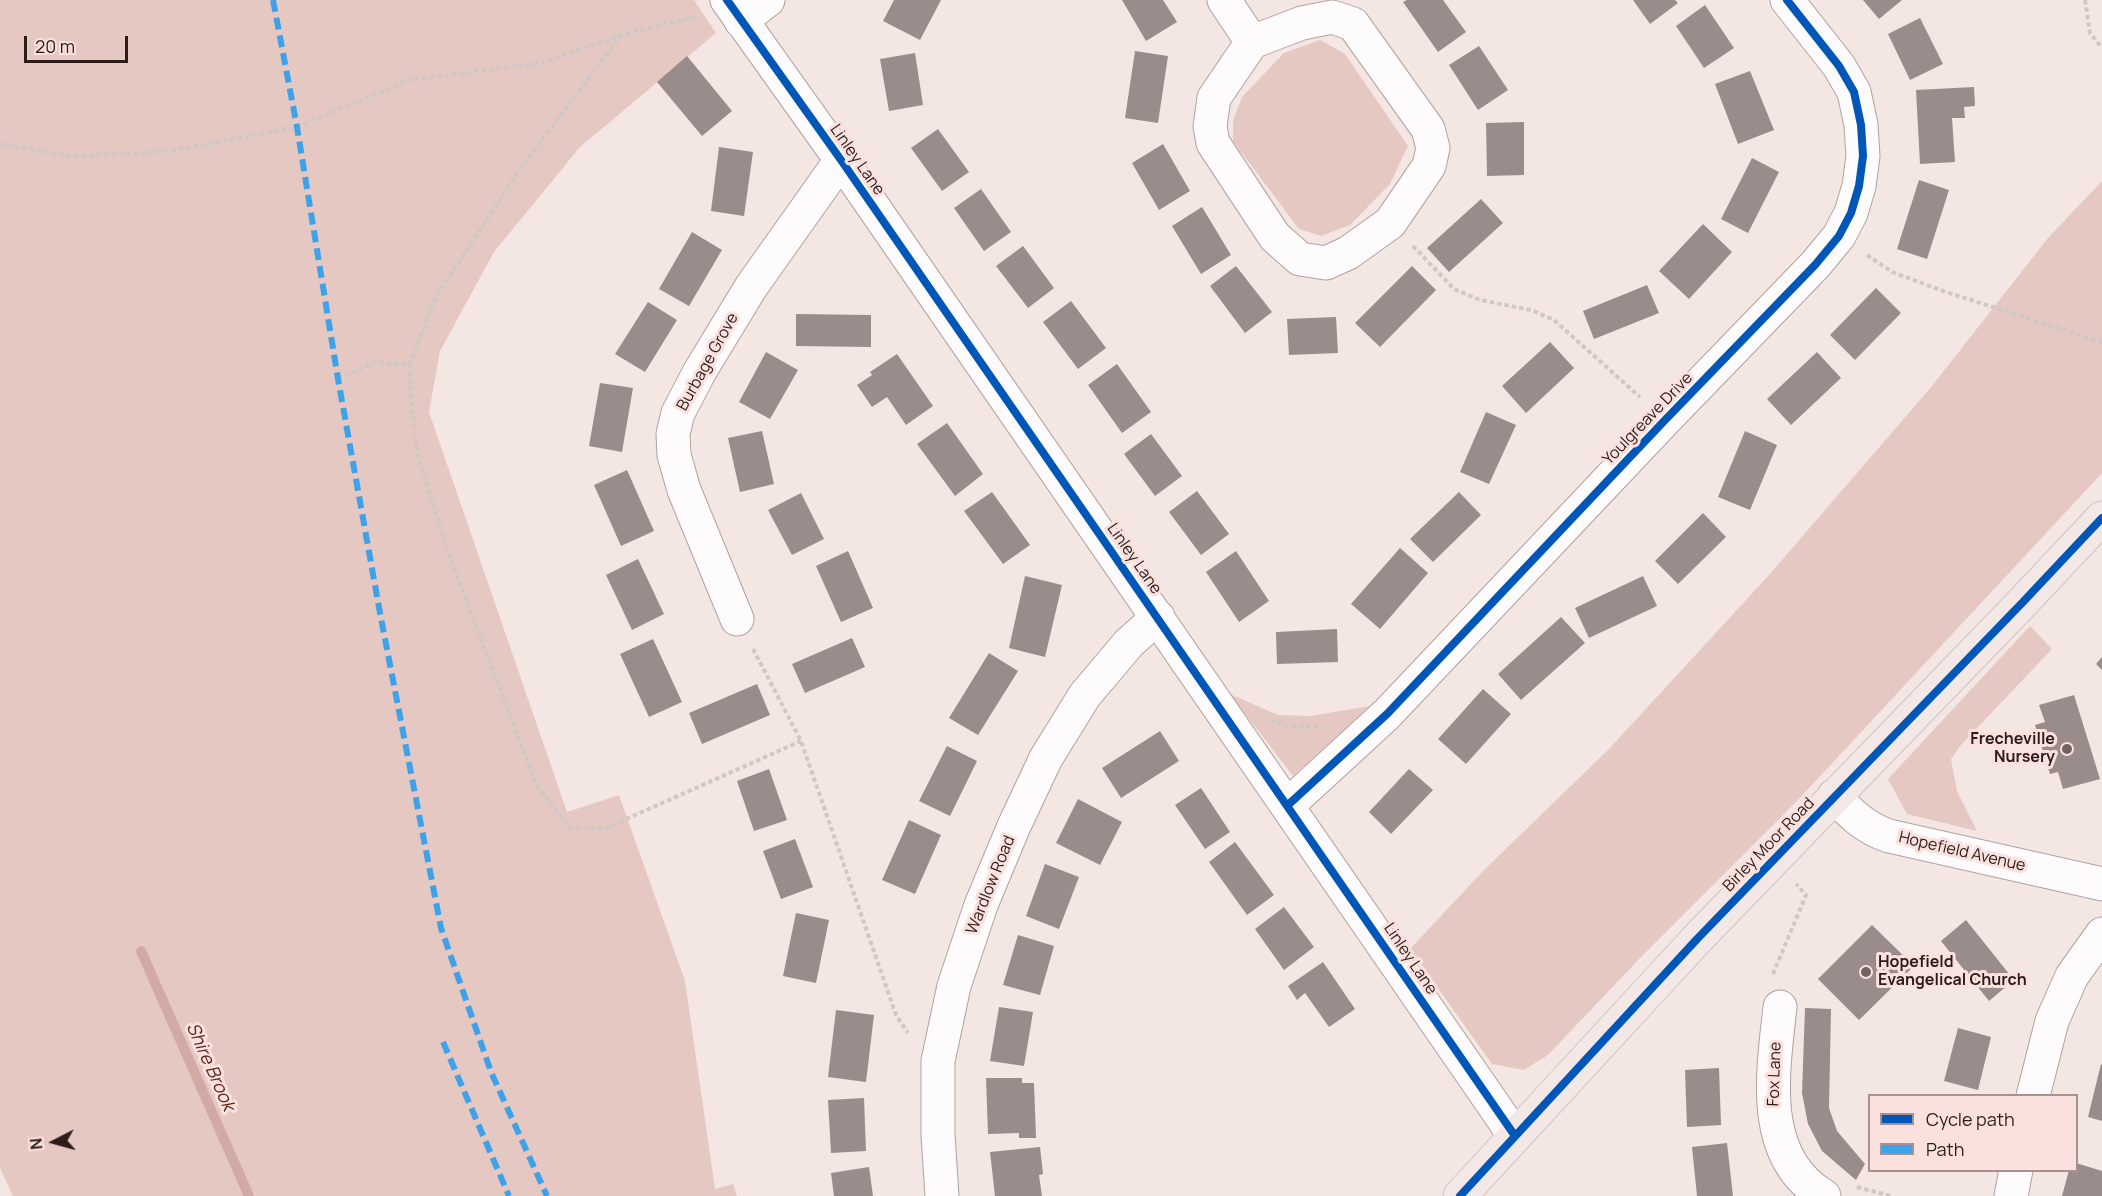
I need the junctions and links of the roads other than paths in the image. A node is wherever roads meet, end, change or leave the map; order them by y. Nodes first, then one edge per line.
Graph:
1 (768, 0) edge
2 (1224, 0) edge
3 (1787, 0) edge
4 (733, 9) edge
5 (1252, 42) junction
6 (841, 160) junction
7 (2102, 518) edge
8 (1158, 617) junction
9 (737, 619) road end
10 (1834, 796) junction
11 (1288, 805) junction
12 (2102, 884) edge
13 (2102, 934) edge
14 (1780, 1007) road end
15 (2033, 1094) edge
16 (1515, 1136) junction
17 (2016, 1172) edge
18 (942, 1196) edge
19 (1460, 1196) edge
20 (1824, 1196) edge
21 (2011, 1196) edge

1 - 4 street
2 - 5 street
3 - 11 street, Youlgreave Drive
4 - 6 street, Linley Lane
5 - 5 street
6 - 8 street, Linley Lane
6 - 9 street, Burbage Grove
7 - 10 main road, Birley Moor Road
8 - 11 street, Linley Lane
8 - 18 street, Wardlow Road
10 - 12 street, Hopefield Avenue
10 - 16 main road, Birley Moor Road
11 - 16 street, Linley Lane
13 - 15 street
14 - 20 street, Fox Lane
16 - 19 main road, Birley Moor Road
17 - 21 street

